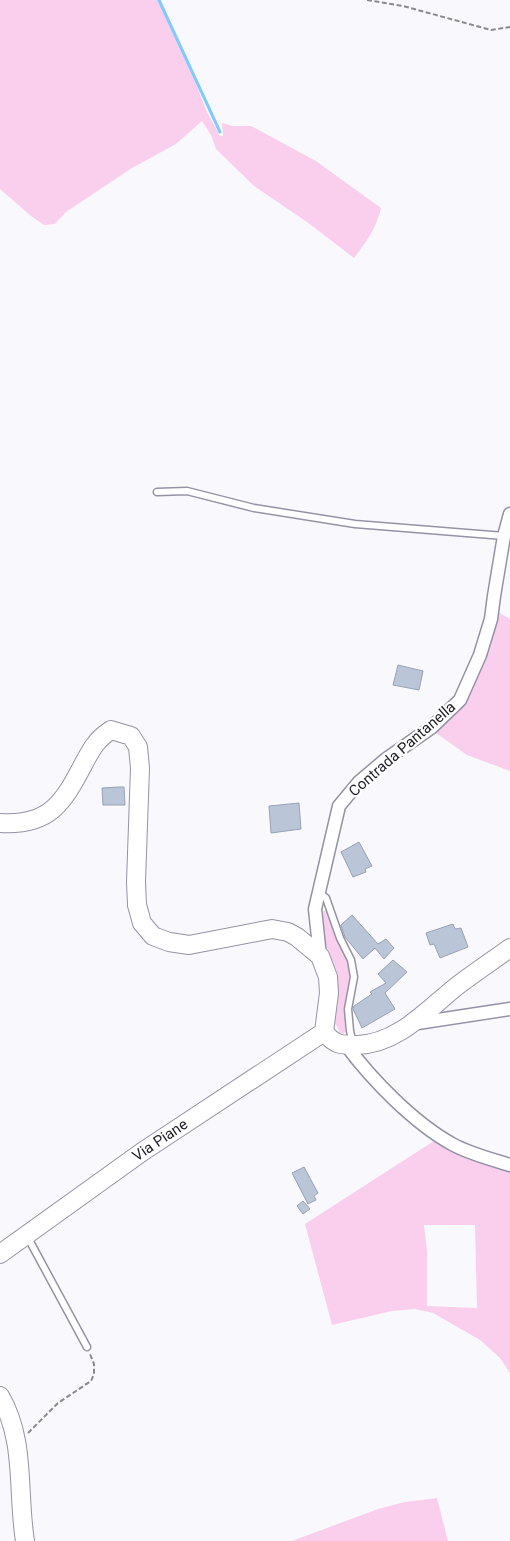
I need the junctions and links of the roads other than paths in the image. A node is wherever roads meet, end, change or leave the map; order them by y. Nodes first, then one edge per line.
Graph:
1 (157, 492) dead end
2 (510, 514) edge
3 (504, 536) junction
4 (0, 823) edge
5 (318, 892) junction
6 (510, 948) edge
7 (320, 956) junction
8 (510, 1009) edge
9 (411, 1024) junction
10 (324, 1032) junction
11 (349, 1045) junction
12 (510, 1165) edge
13 (26, 1235) junction
14 (0, 1254) edge
15 (87, 1348) road end
16 (0, 1396) edge
17 (0, 1416) edge
18 (16, 1438) junction
19 (25, 1541) edge

1 - 3 lane
2 - 3 street, Contrada Pantanella
3 - 5 street, Contrada Pantanella
4 - 7 street
5 - 7 street, Contrada Pantanella
5 - 11 lane
6 - 9 street
7 - 10 street
8 - 9 street
9 - 11 street
10 - 11 street
10 - 13 street, Via Piane
11 - 12 street
13 - 14 street, Via Piane
13 - 15 lane
16 - 18 street
17 - 18 street
18 - 19 street

